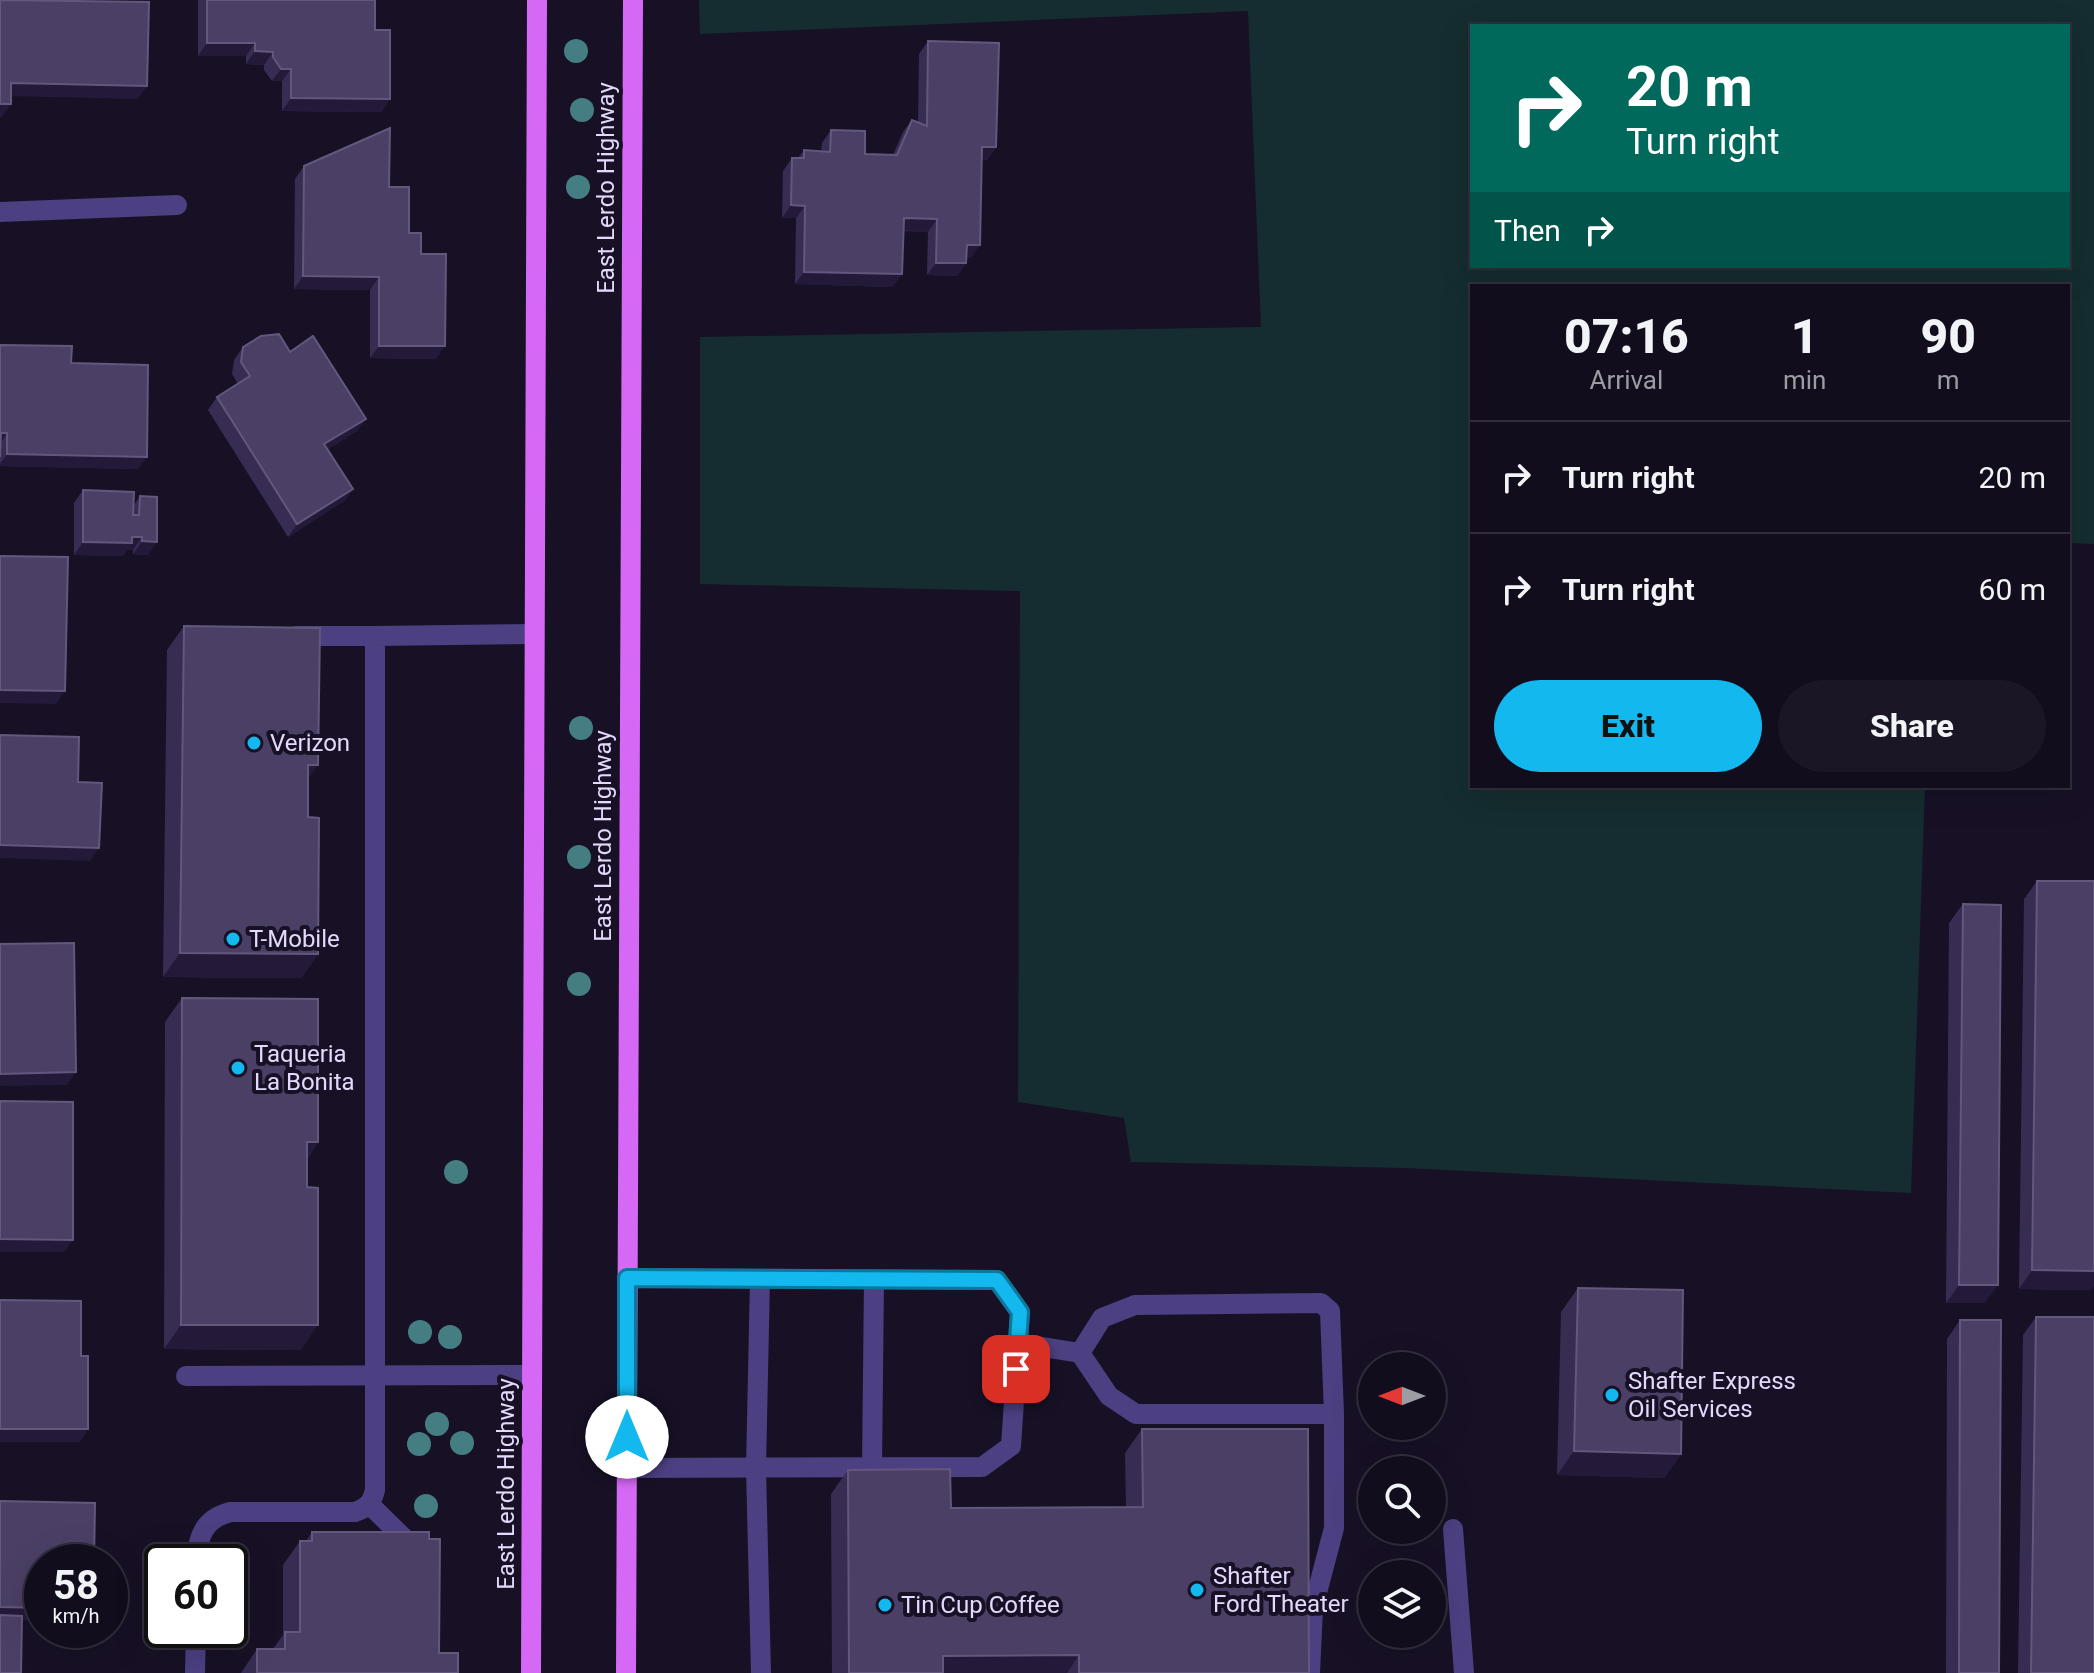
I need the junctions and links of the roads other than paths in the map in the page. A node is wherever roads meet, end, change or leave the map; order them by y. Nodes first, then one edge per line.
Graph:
1 (537, 0) edge
2 (633, 0) edge
3 (177, 205) dead end
4 (0, 212) edge
5 (534, 634) junction
6 (270, 636) edge
7 (375, 636) junction
8 (627, 1278) junction
9 (760, 1279) junction
10 (874, 1280) junction
11 (1018, 1343) junction
12 (1080, 1353) junction
13 (532, 1375) junction
14 (186, 1376) dead end
15 (375, 1376) junction
16 (1334, 1414) junction
17 (626, 1468) junction
18 (756, 1468) junction
19 (872, 1468) junction
20 (369, 1504) junction
21 (1453, 1529) dead end
22 (199, 1544) edge
23 (429, 1571) edge
24 (196, 1648) edge
25 (195, 1673) edge
26 (531, 1673) edge
27 (626, 1673) edge
28 (761, 1673) edge
29 (1310, 1673) edge
30 (1464, 1673) edge

1 - 5 main road, East Lerdo Highway
2 - 8 main road, East Lerdo Highway
3 - 4 street
5 - 7 street
5 - 13 main road, East Lerdo Highway
6 - 7 street
7 - 15 street
8 - 9 street
8 - 17 main road, East Lerdo Highway
9 - 10 street
9 - 18 street
10 - 11 street
10 - 19 street
11 - 12 street
11 - 19 street
12 - 16 street
12 - 16 street
13 - 15 street
13 - 26 main road, East Lerdo Highway
14 - 15 street
15 - 20 street
16 - 29 street
17 - 18 street
17 - 27 main road, East Lerdo Highway
18 - 19 street
18 - 28 street
20 - 22 street
20 - 23 street
21 - 30 street
24 - 25 street

